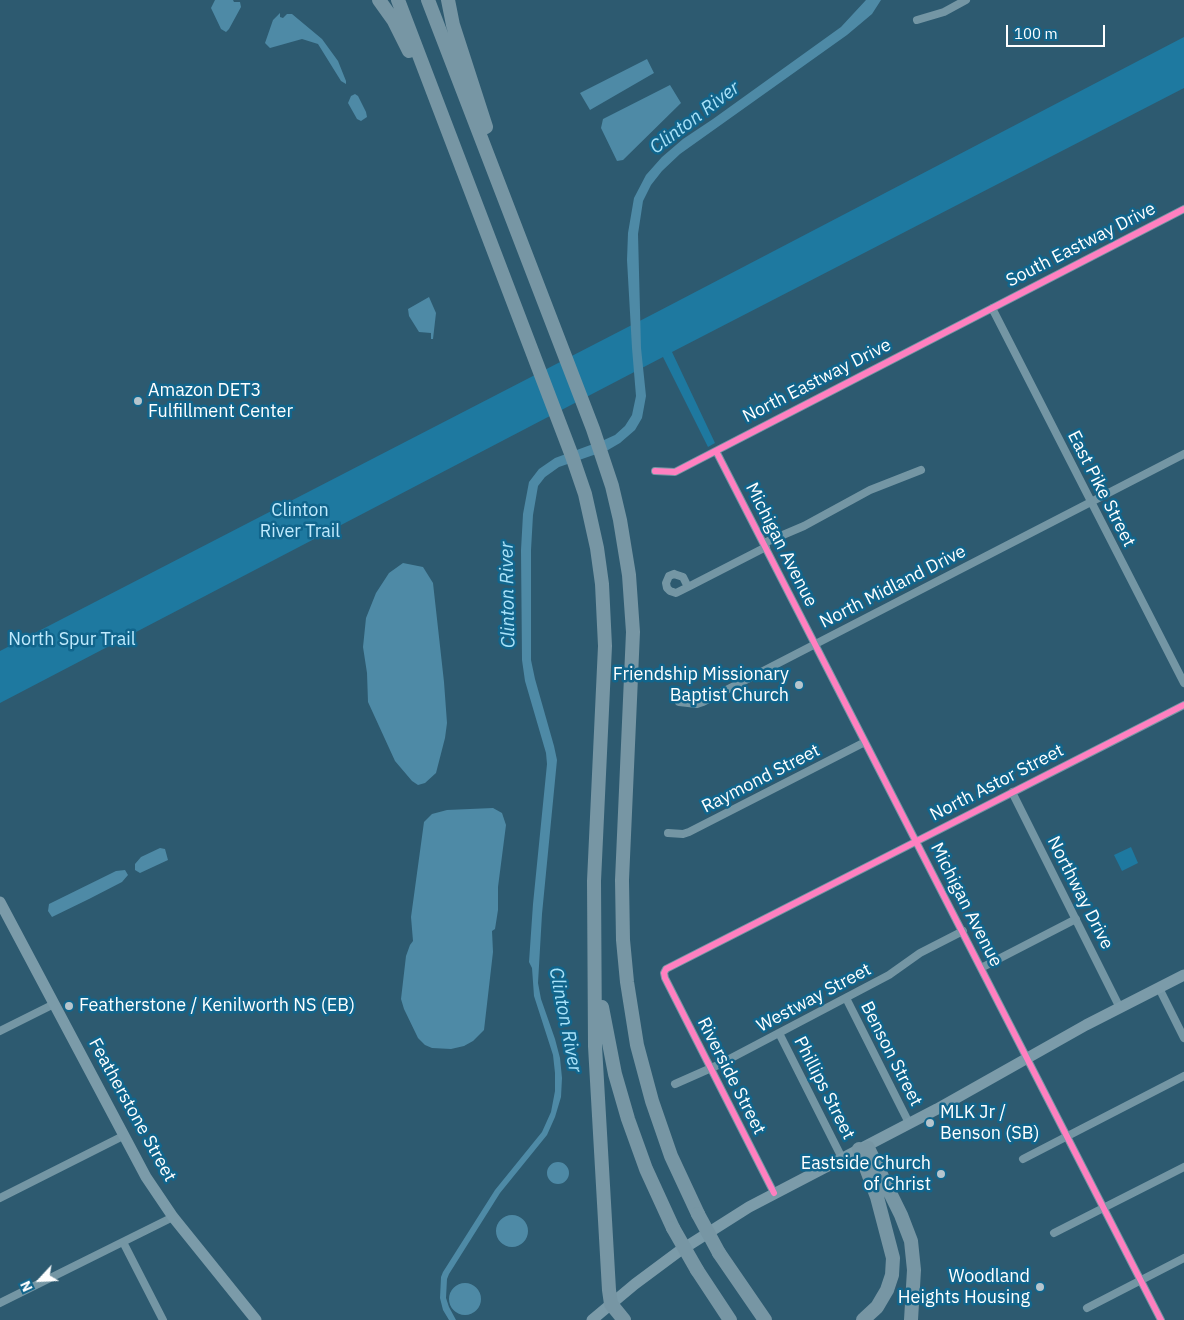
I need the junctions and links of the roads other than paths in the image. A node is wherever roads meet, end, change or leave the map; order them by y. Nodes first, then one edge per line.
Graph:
1 (379, 0) edge
2 (398, 0) edge
3 (428, 0) edge
4 (448, 0) edge
5 (966, 0) edge
6 (917, 20) dead end
7 (450, 135) junction
8 (489, 159) junction
9 (1184, 208) edge
10 (992, 308) junction
11 (716, 451) junction
12 (1184, 454) edge
13 (921, 470) dead end
14 (655, 471) dead end
15 (1091, 502) junction
16 (765, 545) junction
17 (688, 587) dead end
18 (815, 644) junction
19 (1184, 683) edge
20 (679, 702) dead end
21 (1184, 704) edge
22 (865, 742) junction
23 (1012, 792) junction
24 (668, 833) dead end
25 (916, 841) junction
26 (0, 902) edge
27 (1076, 919) junction
28 (4, 921) edge
29 (963, 931) junction
30 (595, 954) junction
31 (982, 968) junction
32 (664, 972) joint
33 (1184, 975) edge
34 (1159, 988) junction
35 (846, 998) junction
36 (54, 1004) junction
37 (1120, 1008) junction
38 (0, 1031) edge
39 (779, 1033) junction
40 (1184, 1038) edge
41 (1027, 1057) junction
42 (710, 1068) junction
43 (1184, 1076) edge
44 (676, 1084) dead end
45 (910, 1123) junction
46 (123, 1136) junction
47 (1067, 1136) junction
48 (863, 1147) junction
49 (842, 1158) junction
50 (1023, 1159) dead end
51 (1184, 1167) edge
52 (774, 1193) junction
53 (0, 1198) edge
54 (1104, 1208) junction
55 (173, 1217) junction
56 (1054, 1233) dead end
57 (123, 1242) junction
58 (1184, 1258) edge
59 (1141, 1280) junction
60 (0, 1303) edge
61 (611, 1304) junction
62 (1087, 1308) dead end
63 (761, 1315) edge
64 (163, 1320) edge
65 (256, 1320) edge
66 (592, 1320) edge
67 (624, 1320) edge
68 (730, 1320) edge
69 (774, 1320) edge
70 (863, 1320) edge
71 (911, 1320) edge
72 (1161, 1320) edge

1 - 7 highway
2 - 7 highway
3 - 8 highway
4 - 8 highway
5 - 6 street
7 - 30 highway
8 - 63 highway, bridge
9 - 10 street, South Eastway Drive
10 - 11 street, North Eastway Drive
10 - 15 street, East Pike Street
11 - 14 street, North Eastway Drive
11 - 16 street, Michigan Avenue
12 - 15 street, North Midland Drive
13 - 16 street
15 - 18 street, North Midland Drive
15 - 19 street, East Pike Street
16 - 17 street
16 - 18 street, Michigan Avenue
18 - 20 street, North Midland Drive
18 - 22 street, Michigan Avenue
21 - 23 street, North Astor Street
22 - 24 street, Raymond Street
22 - 25 street, Michigan Avenue
23 - 25 street, North Astor Street
23 - 27 street, Northway Drive
25 - 29 street, Michigan Avenue
25 - 32 street, North Astor Street
26 - 28 main road, Featherstone Street
27 - 31 street
27 - 37 street, Northway Drive
28 - 36 main road, Featherstone Street
29 - 31 street, Michigan Avenue
29 - 35 street, Westway Street
30 - 61 highway
30 - 68 highway, bridge
31 - 41 street, Michigan Avenue
32 - 42 street, Riverside Street
33 - 34 main road
34 - 37 main road
34 - 40 street
35 - 39 street, Westway Street
35 - 45 street, Benson Street
36 - 38 street
36 - 46 main road, Featherstone Street
37 - 41 main road
39 - 42 street, Westway Street
39 - 49 street, Phillips Street
41 - 45 main road
41 - 47 street, Michigan Avenue
42 - 44 street, Westway Street
42 - 52 street, Riverside Street
43 - 47 street
45 - 48 main road
46 - 53 street
46 - 55 main road, Featherstone Street
47 - 50 street
47 - 54 street, Michigan Avenue
48 - 49 main road
48 - 70 highway
48 - 71 highway
49 - 52 main road
51 - 54 street
52 - 61 main road
54 - 56 street
54 - 59 street, Michigan Avenue
55 - 57 street
55 - 65 main road, Featherstone Street
57 - 60 street
57 - 64 street
58 - 59 street
59 - 62 street
59 - 72 street, Michigan Avenue
61 - 66 main road
61 - 67 highway
63 - 69 highway

